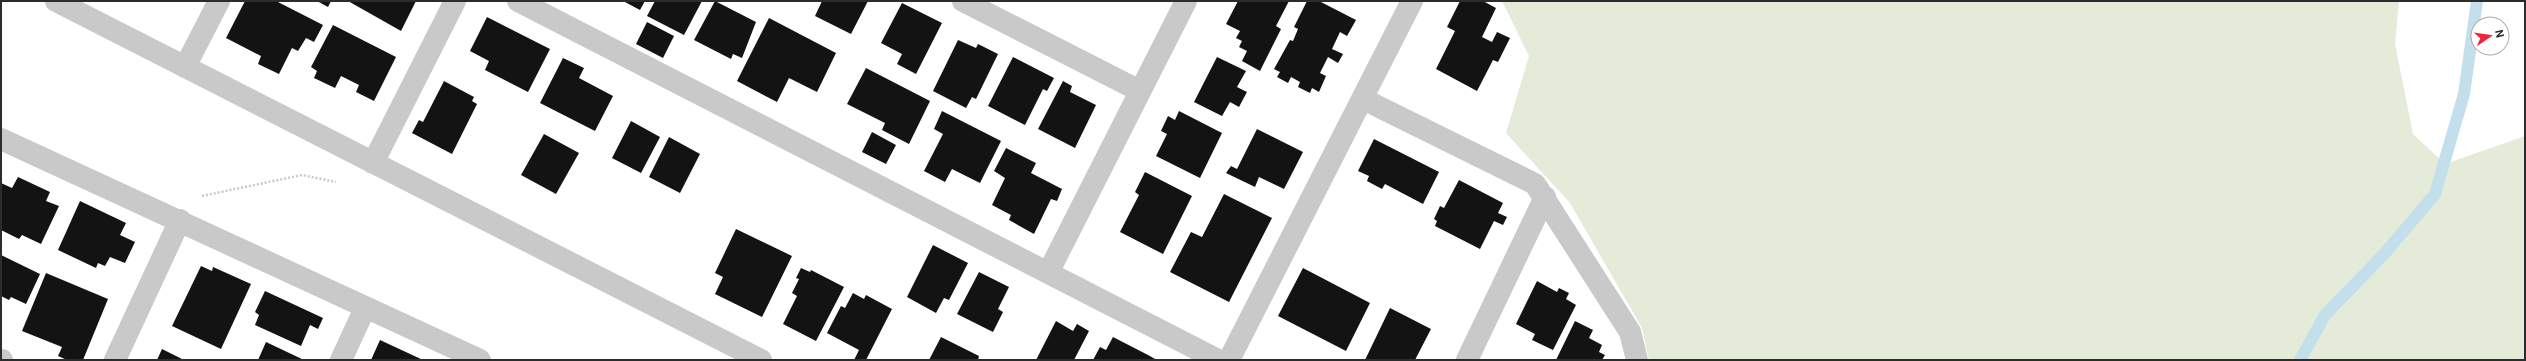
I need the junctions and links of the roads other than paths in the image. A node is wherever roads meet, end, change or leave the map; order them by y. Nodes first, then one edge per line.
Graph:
1 (56, 1) edge
2 (220, 1) edge
3 (455, 1) edge
4 (518, 1) edge
5 (963, 1) edge
6 (1186, 1) edge
7 (1412, 1) edge
8 (185, 67) junction
9 (1140, 91) junction
10 (1363, 99) junction
11 (1, 139) edge
12 (373, 163) junction
13 (1545, 197) junction
14 (180, 220) junction
15 (1048, 273) junction
16 (365, 308) junction
17 (115, 360) edge
18 (341, 360) edge
19 (480, 360) edge
20 (761, 360) edge
21 (1218, 360) edge
22 (1229, 360) edge
23 (1467, 360) edge
24 (1637, 360) edge

1 - 8 street
2 - 8 street
3 - 12 street
4 - 15 street
5 - 9 street
6 - 9 street
7 - 10 street
8 - 12 street
9 - 15 street
10 - 13 street
10 - 22 street
11 - 14 street
12 - 20 street
13 - 23 street
13 - 24 street
14 - 16 street
14 - 17 street
15 - 21 street
16 - 18 street
16 - 19 street

